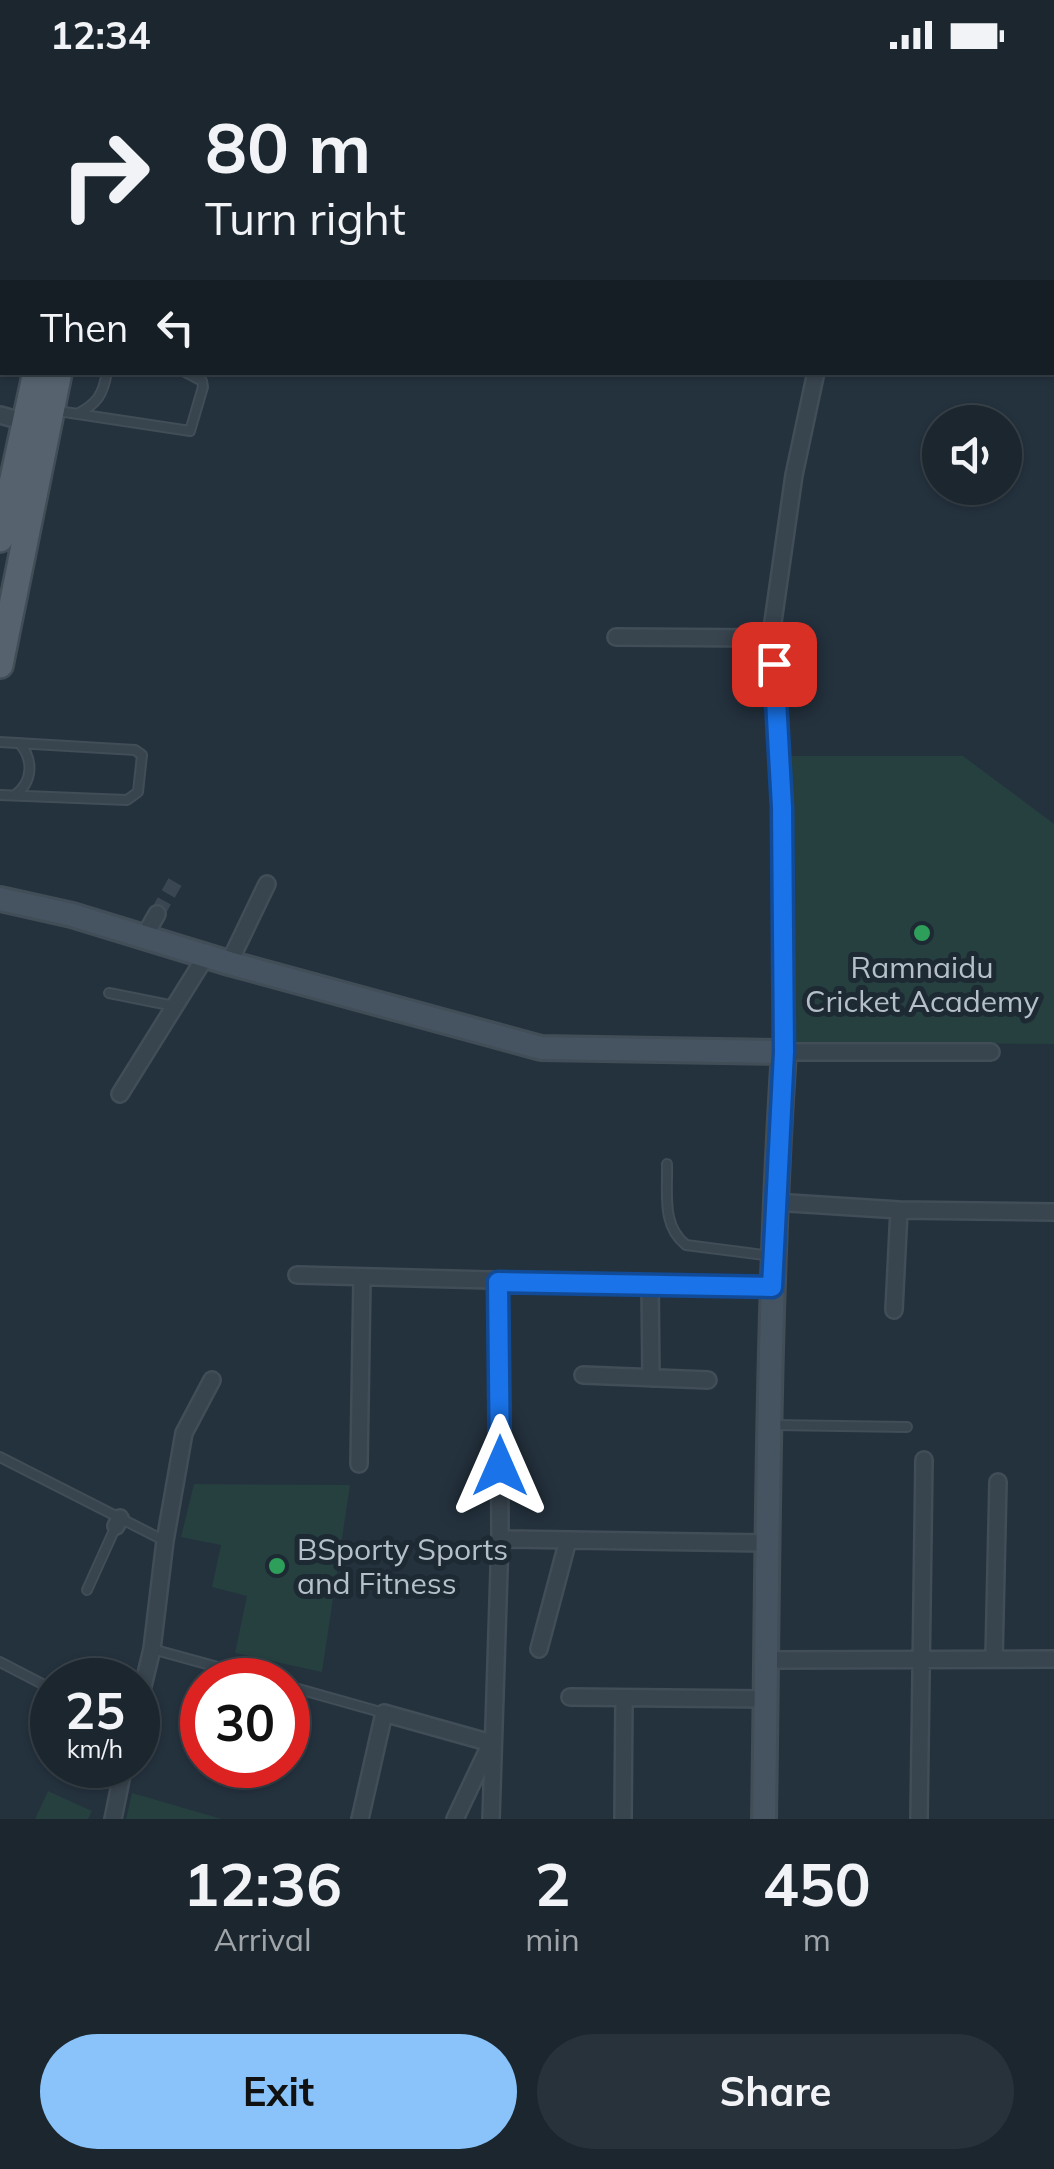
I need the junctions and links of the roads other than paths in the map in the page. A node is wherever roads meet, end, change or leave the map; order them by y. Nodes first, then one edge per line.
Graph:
1 (34, 375) edge
2 (59, 375) edge
3 (106, 375) edge
4 (191, 375) edge
5 (815, 375) edge
6 (64, 412) junction
7 (12, 419) edge
8 (3, 512) edge
9 (0, 539) edge
10 (616, 637) dead end
11 (774, 638) junction
12 (0, 665) edge
13 (0, 742) edge
14 (19, 743) junction
15 (0, 795) edge
16 (14, 796) junction
17 (267, 884) dead end
18 (0, 898) edge
19 (156, 914) tunnel mouth
20 (144, 937) junction
21 (206, 956) junction
22 (229, 963) junction
23 (109, 994) dead end
24 (174, 1006) junction
25 (784, 1052) junction
26 (992, 1052) dead end
27 (120, 1094) dead end
28 (667, 1164) dead end
29 (774, 1202) junction
30 (899, 1210) junction
31 (1054, 1212) edge
32 (772, 1256) junction
33 (296, 1275) dead end
34 (362, 1279) junction
35 (498, 1282) junction
36 (650, 1283) junction
37 (772, 1287) junction
38 (894, 1310) dead end
39 (583, 1375) dead end
40 (651, 1378) junction
41 (212, 1380) dead end
42 (708, 1380) dead end
43 (769, 1425) junction
44 (907, 1428) dead end
45 (0, 1457) edge
46 (924, 1460) dead end
47 (359, 1464) dead end
48 (998, 1482) dead end
49 (118, 1522) junction
50 (500, 1538) junction
51 (568, 1540) junction
52 (165, 1542) junction
53 (765, 1543) junction
54 (86, 1590) dead end
55 (152, 1649) junction
56 (539, 1649) dead end
57 (150, 1658) edge
58 (185, 1658) edge
59 (920, 1658) junction
60 (1054, 1659) edge
61 (767, 1660) junction
62 (994, 1660) junction
63 (0, 1662) edge
64 (30, 1678) edge
65 (310, 1692) edge
66 (570, 1697) dead end
67 (624, 1698) junction
68 (766, 1699) junction
69 (384, 1713) junction
70 (491, 1743) junction
71 (119, 1788) edge
72 (113, 1819) edge
73 (360, 1819) edge
74 (456, 1819) edge
75 (491, 1819) edge
76 (623, 1819) edge
77 (764, 1819) edge
78 (920, 1819) edge

1 - 7 main road
2 - 6 main road
3 - 6 lane
4 - 6 lane
5 - 11 street
6 - 12 main road
7 - 8 main road
8 - 9 main road
10 - 11 street
11 - 25 street
13 - 14 lane
14 - 16 lane
14 - 16 lane
15 - 16 lane
17 - 22 street
18 - 20 street
19 - 20 street
20 - 21 street
21 - 22 street
21 - 24 street
22 - 25 street
23 - 24 lane
24 - 27 street
25 - 26 street
25 - 29 street
28 - 32 lane
29 - 30 street
29 - 32 street
30 - 31 street
30 - 38 street
32 - 37 street
33 - 34 street
34 - 35 street
34 - 47 street
35 - 36 street
35 - 50 street
36 - 37 street
36 - 40 street
37 - 43 street
39 - 40 street
40 - 42 street
41 - 52 street
43 - 44 lane
43 - 53 street
45 - 49 lane
46 - 59 street
48 - 62 street
49 - 52 lane
49 - 54 lane
50 - 51 street
50 - 70 street
51 - 53 street
51 - 56 street
52 - 55 street
53 - 61 street
55 - 57 street
55 - 58 lane
59 - 61 street
59 - 62 street
59 - 78 street
60 - 62 street
61 - 68 street
63 - 64 lane
65 - 69 lane
66 - 67 street
67 - 68 street
67 - 76 street
68 - 77 street
69 - 70 street
69 - 73 street
70 - 74 street
70 - 75 street
71 - 72 street

